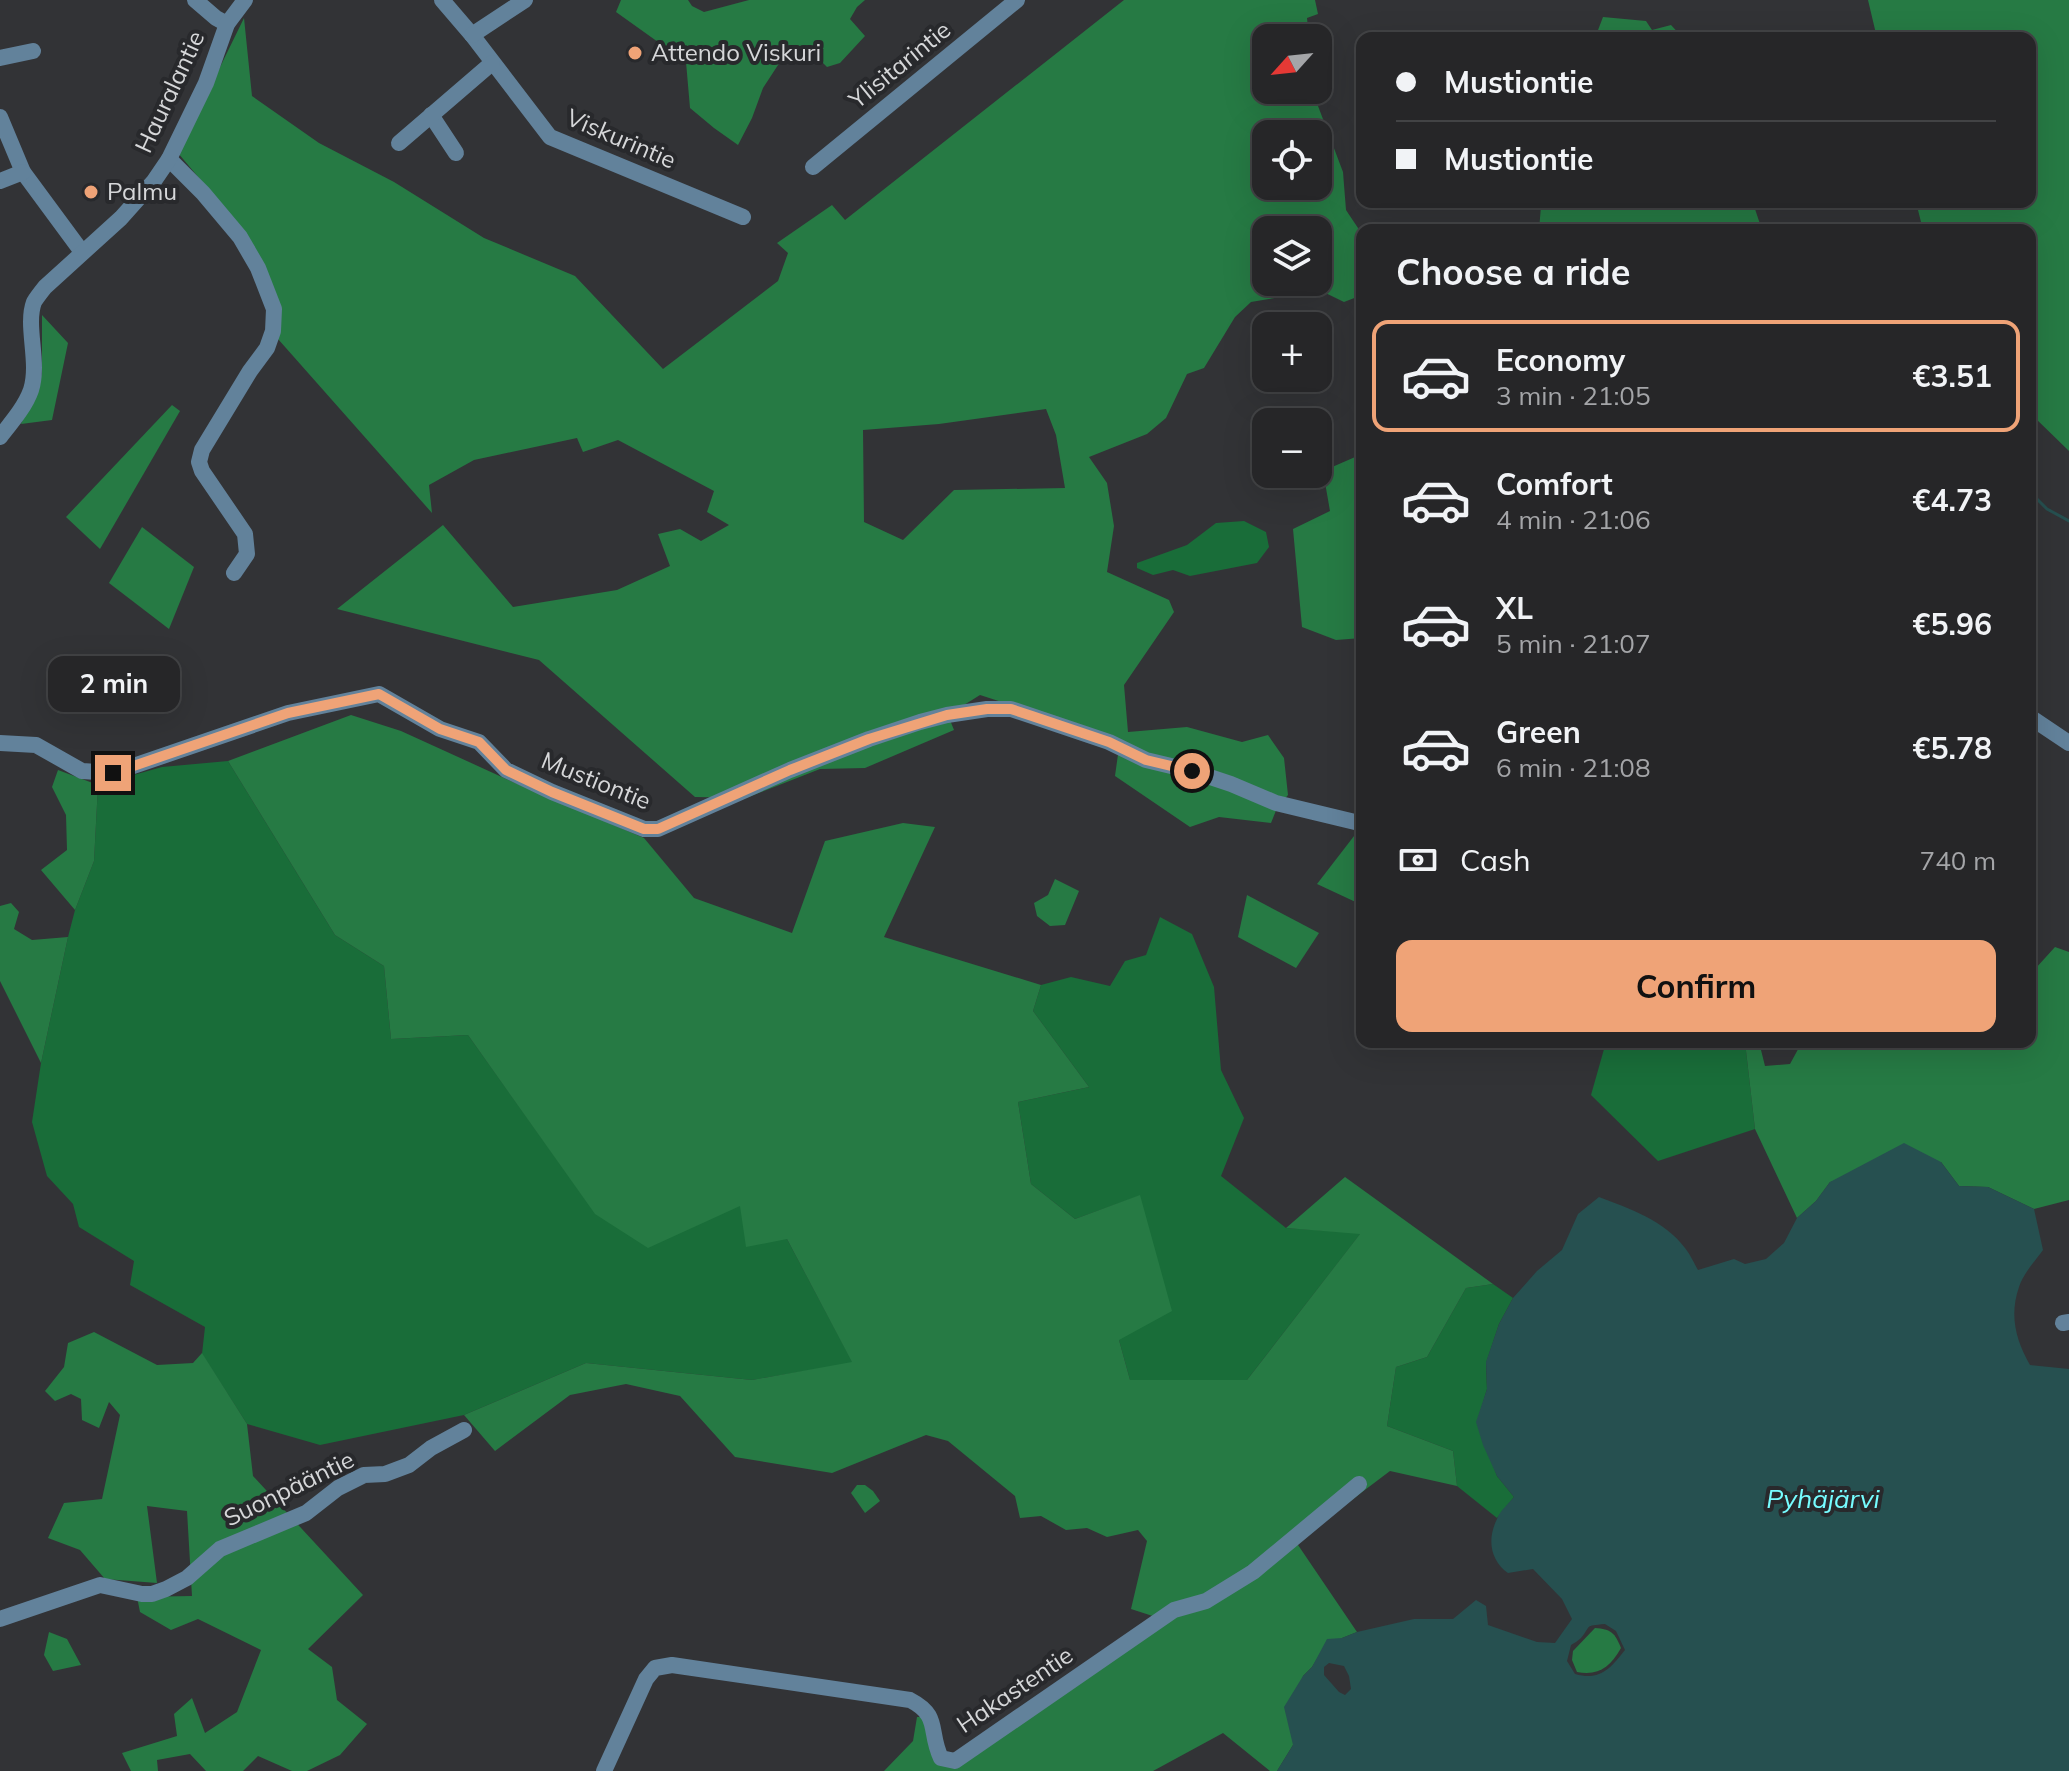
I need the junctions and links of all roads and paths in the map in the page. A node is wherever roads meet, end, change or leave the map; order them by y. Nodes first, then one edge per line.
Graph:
1 (195, 0) edge
2 (245, 0) edge
3 (442, 0) edge
4 (525, 0) edge
5 (1017, 0) edge
6 (227, 24) junction
7 (472, 35) junction
8 (33, 51) dead end
9 (0, 58) edge
10 (492, 63) junction
11 (431, 115) junction
12 (0, 117) edge
13 (399, 143) dead end
14 (456, 153) dead end
15 (169, 159) junction
16 (813, 167) dead end
17 (23, 172) junction
18 (0, 181) edge
19 (743, 217) dead end
20 (82, 252) junction
21 (0, 437) edge
22 (234, 573) dead end
23 (2036, 721) edge
24 (0, 743) edge
25 (2069, 743) edge
26 (1356, 822) edge
27 (464, 1430) dead end
28 (1359, 1484) dead end
29 (0, 1619) edge
30 (604, 1771) edge

1 - 6 street
2 - 6 street, Hauralantie
3 - 7 street, Viskurintie
4 - 7 street
5 - 16 street, Ylisitarintie
6 - 15 street, Hauralantie
7 - 10 street, Viskurintie
8 - 9 street
10 - 11 street
10 - 19 street, Viskurintie
11 - 13 street
11 - 14 street
12 - 17 street
15 - 20 street, Hauralantie
15 - 22 street
17 - 18 street
17 - 20 street
20 - 21 street, Hauralantie
23 - 25 street
24 - 26 street, Mustiontie
27 - 29 street, Suonpääntie
28 - 30 street, Hakastentie

